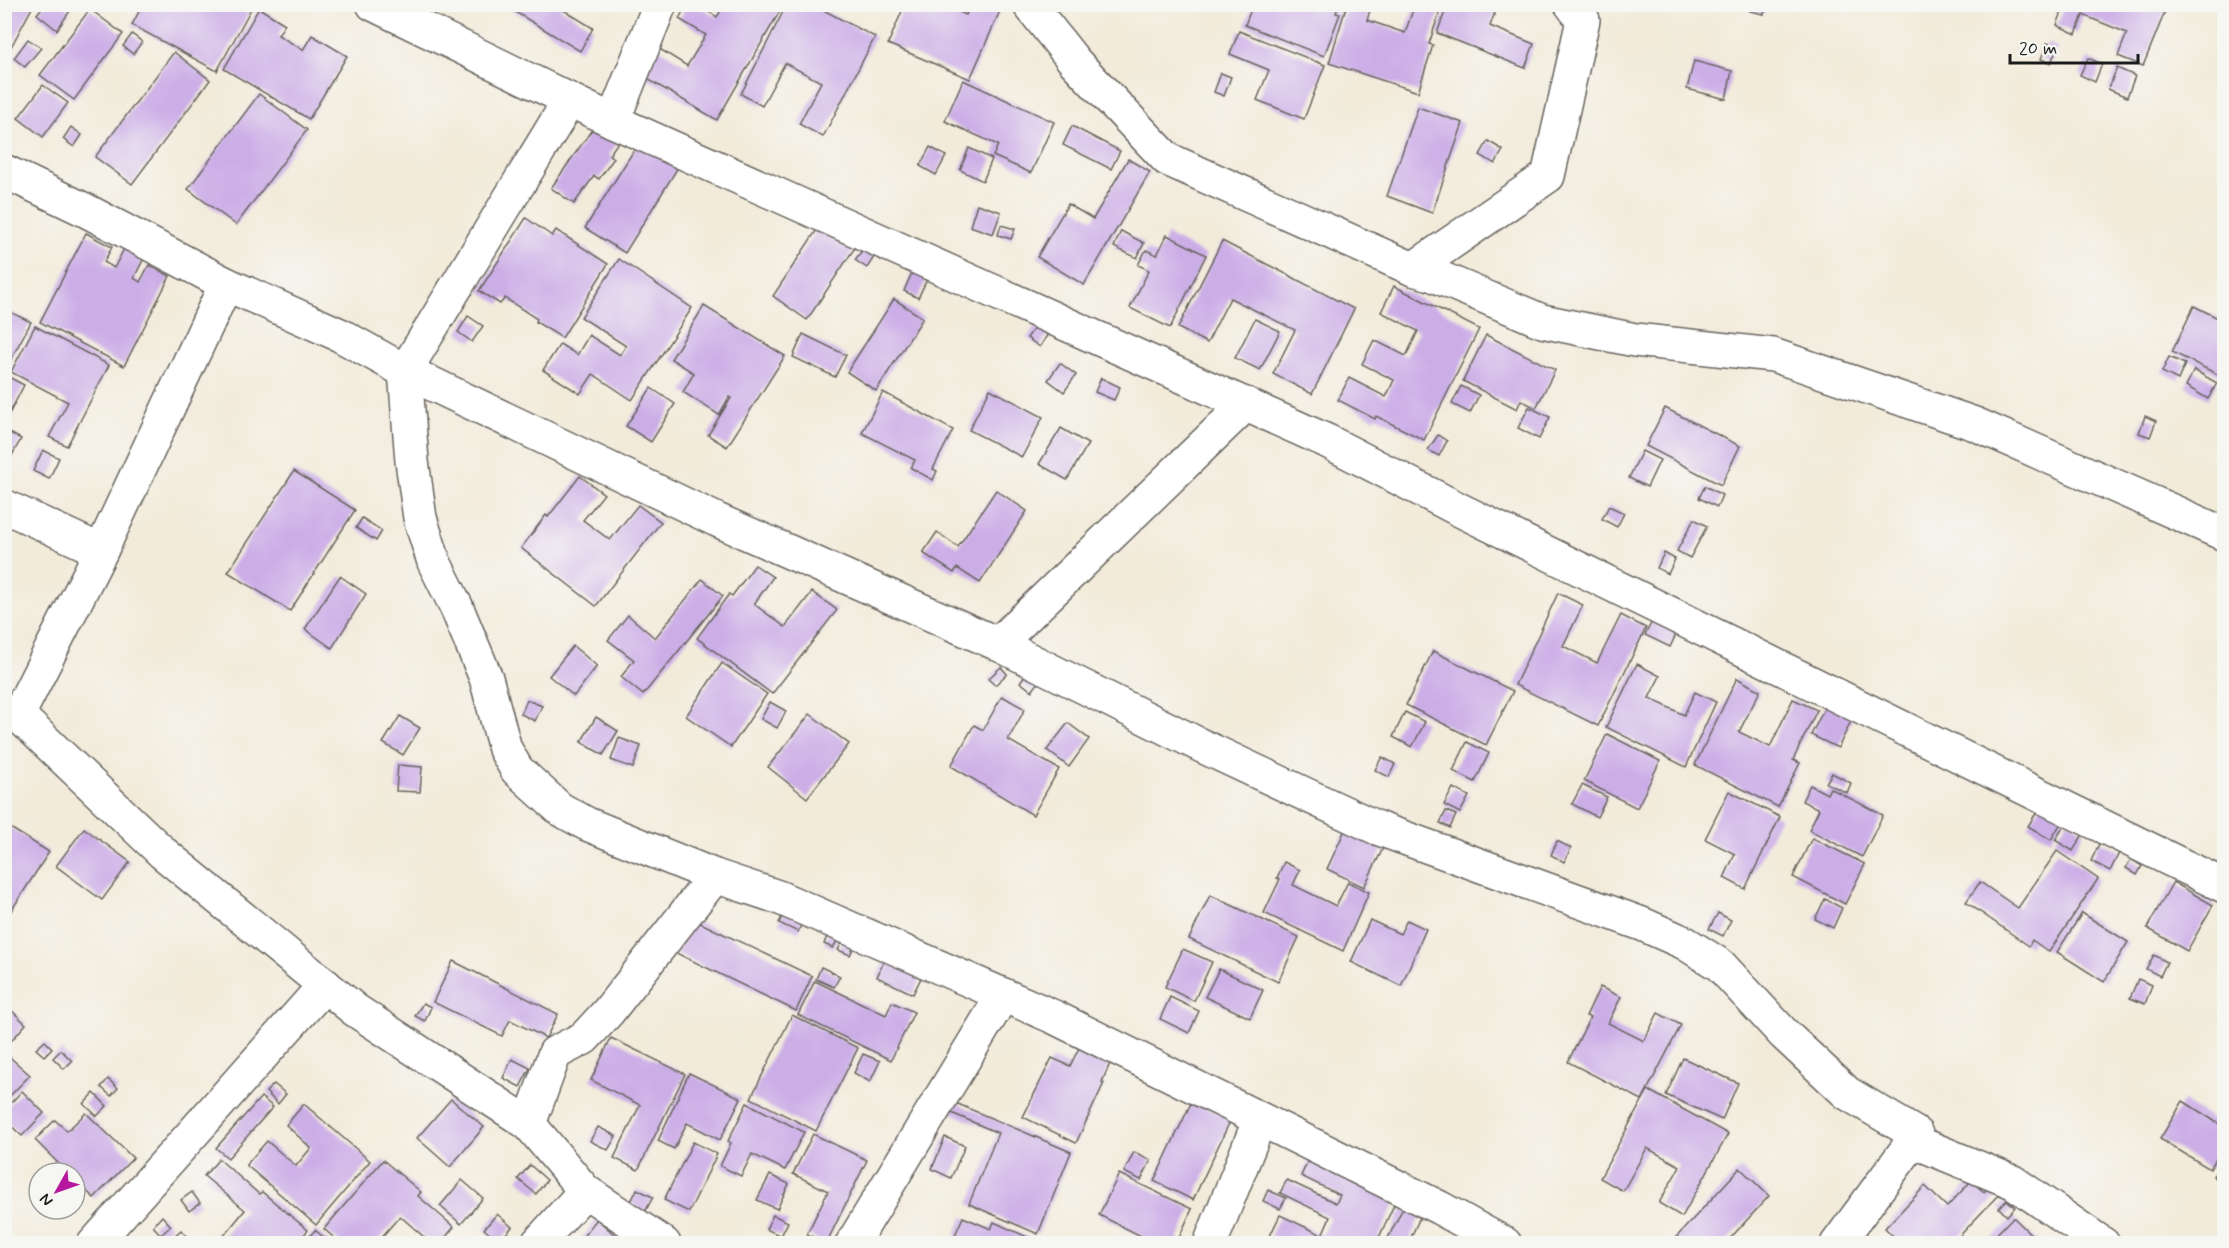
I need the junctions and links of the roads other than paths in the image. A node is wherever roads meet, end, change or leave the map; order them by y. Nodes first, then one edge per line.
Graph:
1 (373, 4) edge
2 (660, 4) edge
3 (1029, 4) edge
4 (1571, 4) edge
5 (569, 101) junction
6 (613, 121) junction
7 (4, 171) edge
8 (1413, 269) junction
9 (226, 284) junction
10 (405, 371) junction
11 (1246, 404) junction
12 (4, 506) edge
13 (2224, 534) edge
14 (100, 551) junction
15 (998, 644) junction
16 (11, 723) edge
17 (715, 876) junction
18 (2224, 886) edge
19 (325, 985) junction
20 (1003, 995) junction
21 (1260, 1119) junction
22 (530, 1124) junction
23 (1913, 1141) junction
24 (585, 1191) junction
25 (94, 1244) edge
26 (537, 1244) edge
27 (664, 1244) edge
28 (852, 1244) edge
29 (1210, 1244) edge
30 (1505, 1244) edge
31 (1837, 1244) edge
32 (2103, 1244) edge

1 - 5 street
2 - 6 street
3 - 8 street
4 - 8 street
5 - 6 street
5 - 10 street
6 - 11 street
7 - 9 street
8 - 13 street
9 - 10 street
9 - 14 street
10 - 15 street
10 - 17 street
11 - 15 street
11 - 18 street
12 - 14 street
14 - 16 street
15 - 23 street
16 - 19 street
17 - 20 street
17 - 22 street
19 - 22 street
19 - 25 street
20 - 21 street
20 - 28 street
21 - 29 street
21 - 30 street
22 - 24 street
23 - 31 street
23 - 32 street
24 - 26 street
24 - 27 street

